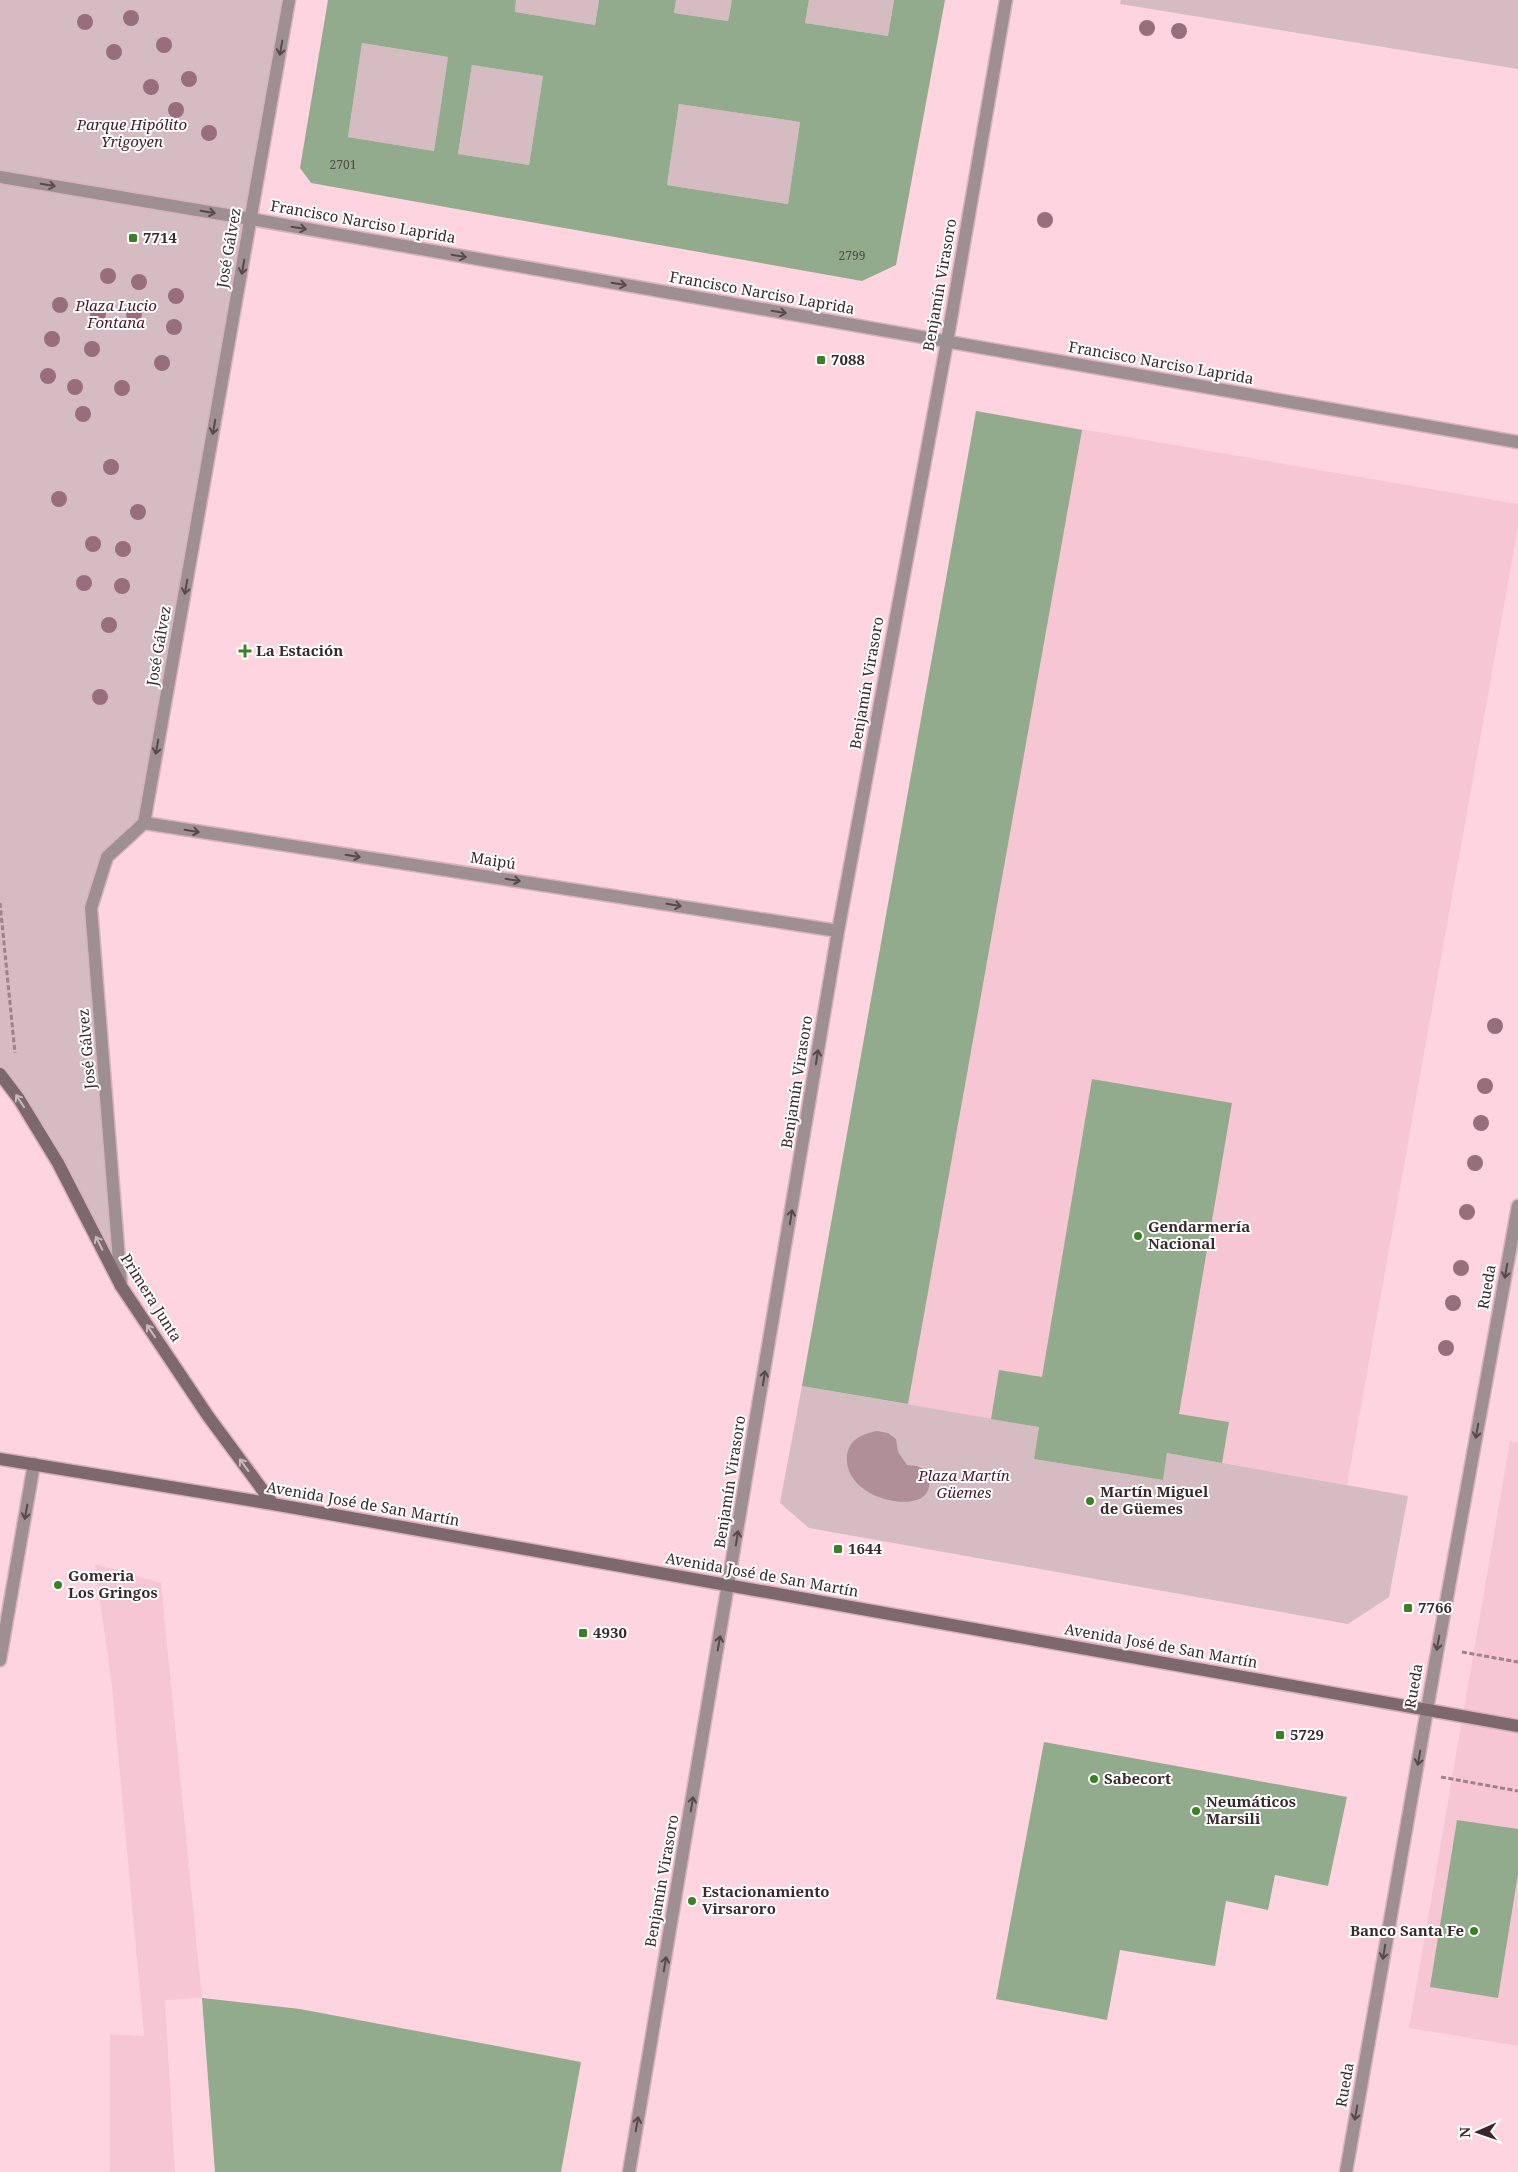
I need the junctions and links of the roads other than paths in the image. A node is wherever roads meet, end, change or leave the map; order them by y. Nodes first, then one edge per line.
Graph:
1 (289, 0) edge
2 (1006, 0) edge
3 (0, 177) edge
4 (251, 219) junction
5 (947, 342) junction
6 (1518, 442) edge
7 (144, 823) junction
8 (838, 931) junction
9 (0, 1074) edge
10 (1518, 1206) edge
11 (121, 1286) junction
12 (0, 1459) edge
13 (34, 1464) junction
14 (272, 1504) junction
15 (729, 1586) junction
16 (0, 1660) edge
17 (1427, 1710) junction
18 (1518, 1726) edge
19 (629, 2172) edge
20 (1346, 2172) edge

1 -> 4 street, José Gálvez
2 - 5 street, Benjamín Virasoro
3 -> 4 street, Francisco Narciso Laprida
4 -> 5 street, Francisco Narciso Laprida
4 -> 7 street, José Gálvez
5 - 6 street, Francisco Narciso Laprida
5 - 8 street, Benjamín Virasoro
7 -> 8 street, Maipú
7 - 11 street, José Gálvez
15 -> 8 street, Benjamín Virasoro
11 -> 9 main road, Primera Junta
10 -> 17 street, Rueda
14 -> 11 main road, Primera Junta
12 - 13 main road, Avenida José de San Martín
13 - 14 main road, Avenida José de San Martín
13 -> 16 street
14 - 15 main road, Avenida José de San Martín
15 - 17 main road, Avenida José de San Martín
19 -> 15 street, Benjamín Virasoro
17 - 18 main road, Avenida José de San Martín
17 -> 20 street, Rueda

